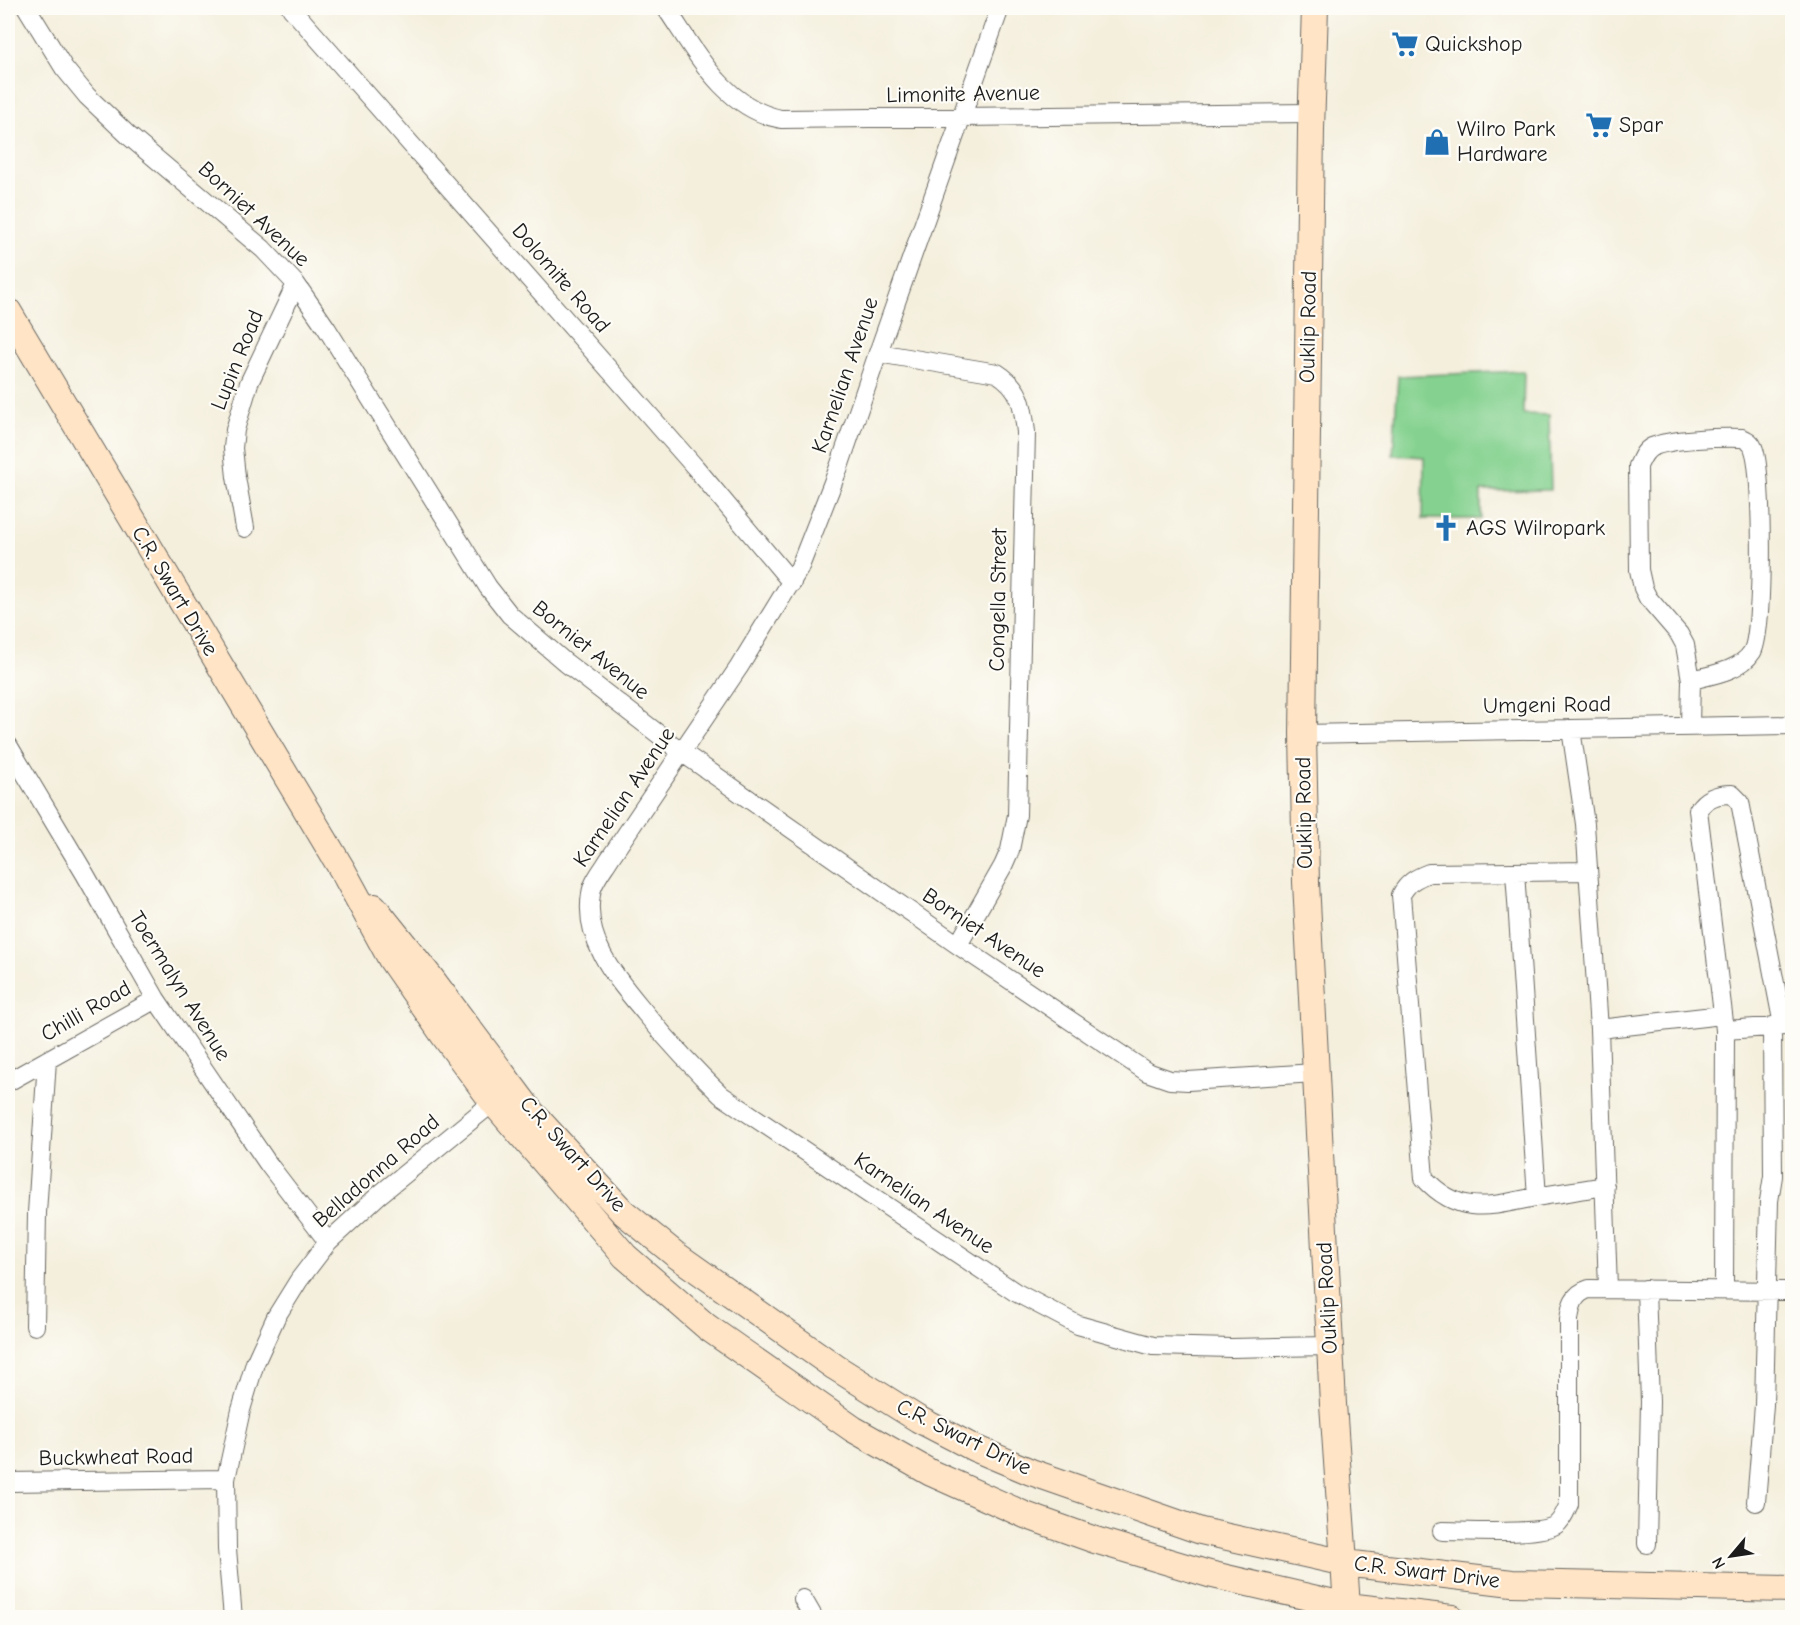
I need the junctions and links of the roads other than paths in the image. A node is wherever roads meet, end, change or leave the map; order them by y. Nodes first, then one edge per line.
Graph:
1 (27, 8) edge
2 (291, 8) edge
3 (666, 8) edge
4 (1000, 8) edge
5 (1315, 8) edge
6 (1311, 113) junction
7 (960, 118) junction
8 (296, 284) junction
9 (8, 311) edge
10 (878, 352) junction
11 (245, 528) dead end
12 (792, 583) junction
13 (1691, 680) junction
14 (1792, 725) edge
15 (1690, 726) junction
16 (1571, 729) junction
17 (1303, 734) junction
18 (8, 745) edge
19 (683, 753) junction
20 (343, 871) junction
21 (1588, 871) junction
22 (1515, 872) junction
23 (958, 945) junction
24 (156, 999) junction
25 (1724, 1023) junction
26 (1782, 1026) edge
27 (1599, 1029) junction
28 (47, 1060) junction
29 (1315, 1073) junction
30 (8, 1082) edge
31 (512, 1086) junction
32 (493, 1102) junction
33 (1605, 1186) junction
34 (1537, 1197) junction
35 (328, 1242) junction
36 (1608, 1289) junction
37 (1646, 1289) junction
38 (1724, 1289) junction
39 (1766, 1290) junction
40 (1792, 1291) edge
41 (35, 1326) dead end
42 (1330, 1346) junction
43 (226, 1479) junction
44 (8, 1482) edge
45 (1756, 1502) dead end
46 (1442, 1531) dead end
47 (1647, 1544) dead end
48 (1346, 1563) junction
49 (1792, 1589) edge
50 (803, 1599) dead end
51 (1348, 1612) edge
52 (233, 1617) edge
53 (814, 1617) edge
54 (1452, 1617) edge

1 - 8 street, Borniet Avenue
2 - 12 street, Dolomite Road
3 - 7 street, Limonite Avenue
4 - 7 street, Karnelian Avenue
5 - 6 main road, Ouklip Road
6 - 7 street, Limonite Avenue
6 - 17 main road, Ouklip Road
7 - 10 street, Karnelian Avenue
8 - 11 street, Lupin Road
8 - 19 street, Borniet Avenue
9 - 20 main road, C.R. Swart Drive
10 - 12 street, Karnelian Avenue
10 - 23 street, Congella Street
12 - 19 street, Karnelian Avenue
13 - 13 street
13 - 15 street
14 - 15 street, Umgeni Road
15 - 16 street, Umgeni Road
16 - 17 street, Umgeni Road
16 - 21 street
17 - 29 main road, Ouklip Road
18 - 24 street, Toermalyn Avenue
19 - 23 street, Borniet Avenue
19 - 42 street, Karnelian Avenue
20 - 31 main road, C.R. Swart Drive
20 - 32 main road, C.R. Swart Drive
21 - 22 street
21 - 27 street
22 - 34 street
22 - 34 street
23 - 29 street, Borniet Avenue
24 - 28 street, Chilli Road
24 - 35 street, Toermalyn Avenue
25 - 26 street
25 - 26 street
25 - 27 street
25 - 38 street
26 - 39 street
27 - 33 street
28 - 30 street, Chilli Road
28 - 41 street
29 - 42 main road, Ouklip Road
31 - 32 street, Belladonna Road
31 - 48 main road, C.R. Swart Drive
32 - 35 street, Belladonna Road
32 - 51 main road, C.R. Swart Drive
33 - 34 street
33 - 36 street
35 - 43 street, Belladonna Road
36 - 37 street
36 - 46 street
37 - 38 street
37 - 47 street
38 - 39 street
39 - 40 street
39 - 45 street
42 - 48 main road, Ouklip Road
43 - 44 street, Buckwheat Road
43 - 52 street, Belladonna Road
48 - 49 main road, C.R. Swart Drive
48 - 51 main road, Ouklip Road
50 - 53 street
51 - 54 main road, C.R. Swart Drive

